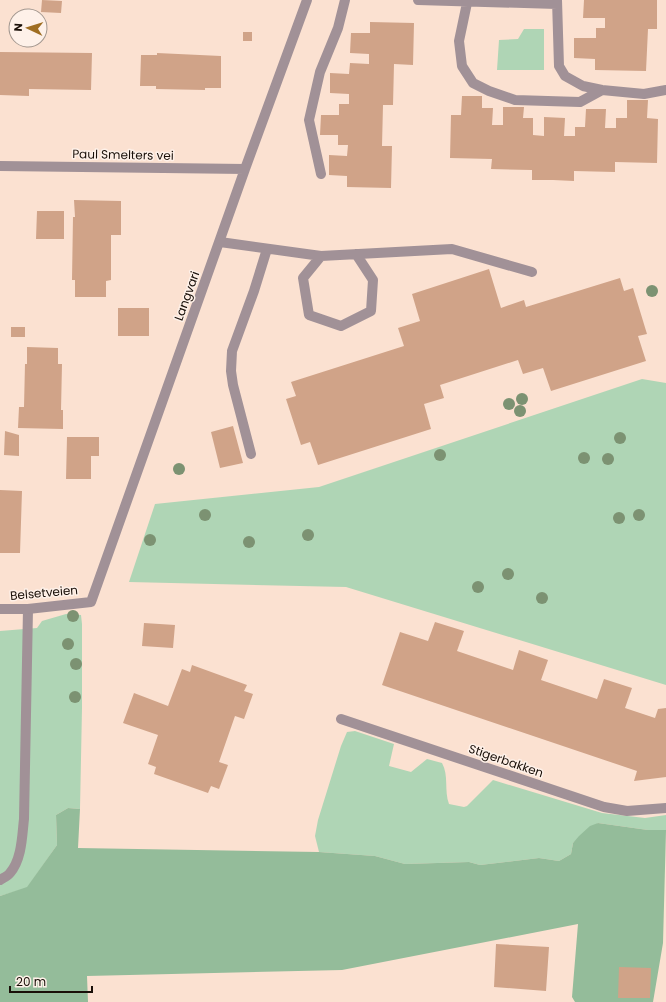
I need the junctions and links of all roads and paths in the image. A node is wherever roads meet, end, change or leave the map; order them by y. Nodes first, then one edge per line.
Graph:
1 (308, 0) edge
2 (345, 0) edge
3 (418, 0) edge
4 (467, 2) junction
5 (557, 2) edge
6 (602, 90) junction
7 (666, 90) edge
8 (0, 166) edge
9 (245, 169) junction
10 (321, 174) dead end
11 (220, 242) junction
12 (267, 249) junction
13 (356, 254) junction
14 (321, 256) junction
15 (532, 272) dead end
16 (252, 454) dead end
17 (91, 602) joint
18 (0, 609) edge
19 (28, 609) junction
20 (341, 719) dead end
21 (666, 808) edge
22 (0, 880) edge

1 - 9 street, Langvari
2 - 10 street
3 - 4 street
4 - 5 street
4 - 6 street
5 - 6 street
6 - 7 street
8 - 9 street, Paul Smelters vei
9 - 11 street, Langvari
11 - 12 street
11 - 17 street, Langvari
12 - 14 street
12 - 16 street
13 - 14 street
13 - 14 street
13 - 15 street
17 - 19 street, Belsetveien
18 - 19 street, Belsetveien
19 - 22 street
20 - 21 street, Stigerbakken

